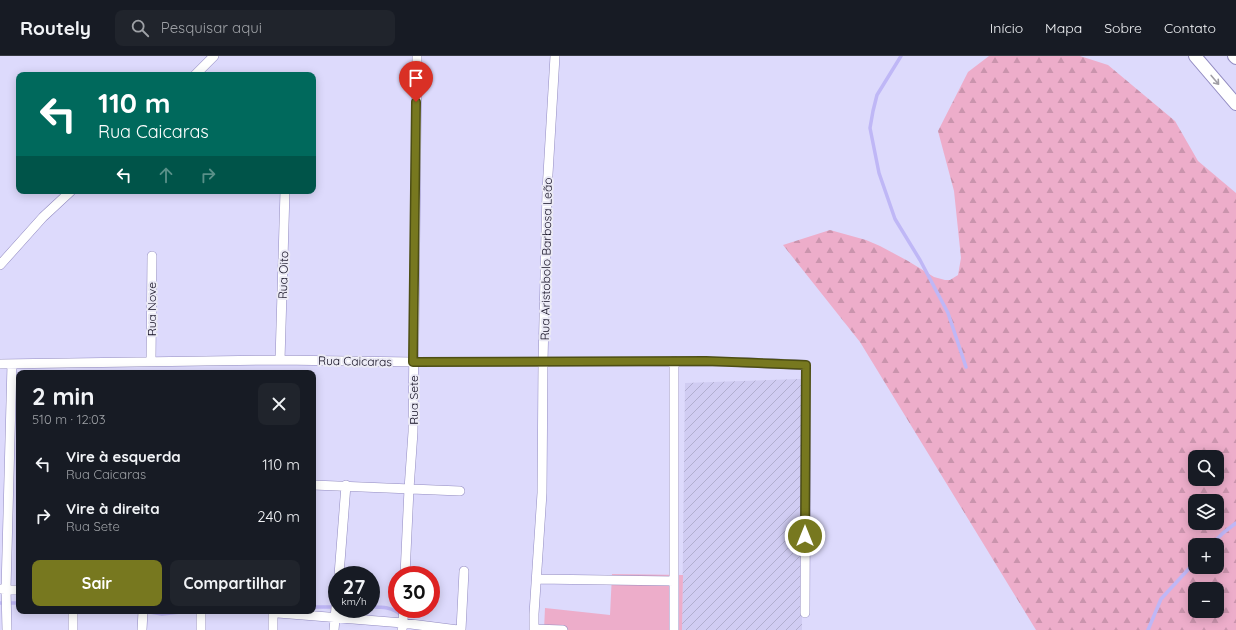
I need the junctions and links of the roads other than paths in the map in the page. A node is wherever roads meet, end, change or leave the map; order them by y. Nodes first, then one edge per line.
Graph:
1 (214, 56) edge
2 (417, 56) edge
3 (555, 56) edge
4 (1195, 56) edge
5 (198, 72) edge
6 (1236, 104) edge
7 (68, 194) edge
8 (285, 194) edge
9 (152, 256) dead end
10 (0, 265) edge
11 (280, 360) junction
12 (151, 361) junction
13 (674, 361) junction
14 (413, 362) junction
15 (543, 362) junction
16 (0, 364) edge
17 (12, 364) junction
18 (316, 485) edge
19 (346, 486) junction
20 (409, 489) junction
21 (460, 490) dead end
22 (340, 566) edge
23 (405, 566) edge
24 (464, 571) dead end
25 (537, 579) junction
26 (674, 581) junction
27 (3, 589) edge
28 (16, 590) edge
29 (805, 613) dead end
30 (73, 614) edge
31 (142, 614) edge
32 (201, 614) edge
33 (273, 614) edge
34 (294, 614) edge
35 (328, 617) edge
36 (335, 618) joint
37 (403, 626) edge
38 (534, 629) edge
39 (6, 630) edge
40 (73, 630) edge
41 (142, 630) edge
42 (201, 630) edge
43 (273, 630) edge
44 (334, 630) edge
45 (459, 630) edge
46 (563, 630) edge
47 (674, 630) edge

1 - 5 street
2 - 14 street, Rua Sete
3 - 15 street, Rua Aristobolo Barbosa Leão
4 -> 6 main road
7 - 10 street
8 - 11 street, Rua Oito
9 - 12 street, Rua Nove
11 - 12 street, Rua Caicaras
11 - 14 street, Rua Caicaras
12 - 17 street, Rua Caicaras
13 - 15 street, Rua Caicaras
13 - 26 street
13 - 29 street, Rua Caicaras
14 - 15 street, Rua Caicaras
14 - 20 street, Rua Sete
15 - 25 street, Rua Aristobolo Barbosa Leão
16 - 17 street, Rua Caicaras
17 - 27 street
18 - 19 street
19 - 20 street
19 - 22 street
20 - 21 street
20 - 23 street, Rua Sete
24 - 45 street
25 - 26 street
25 - 38 street, Rua Aristobolo Barbosa Leão
26 - 47 street
27 - 28 street
27 - 39 street
30 - 40 street
31 - 41 street
32 - 42 street
33 - 43 street
34 - 35 street
36 - 37 street
36 - 44 street
37 - 45 street
38 - 46 street

